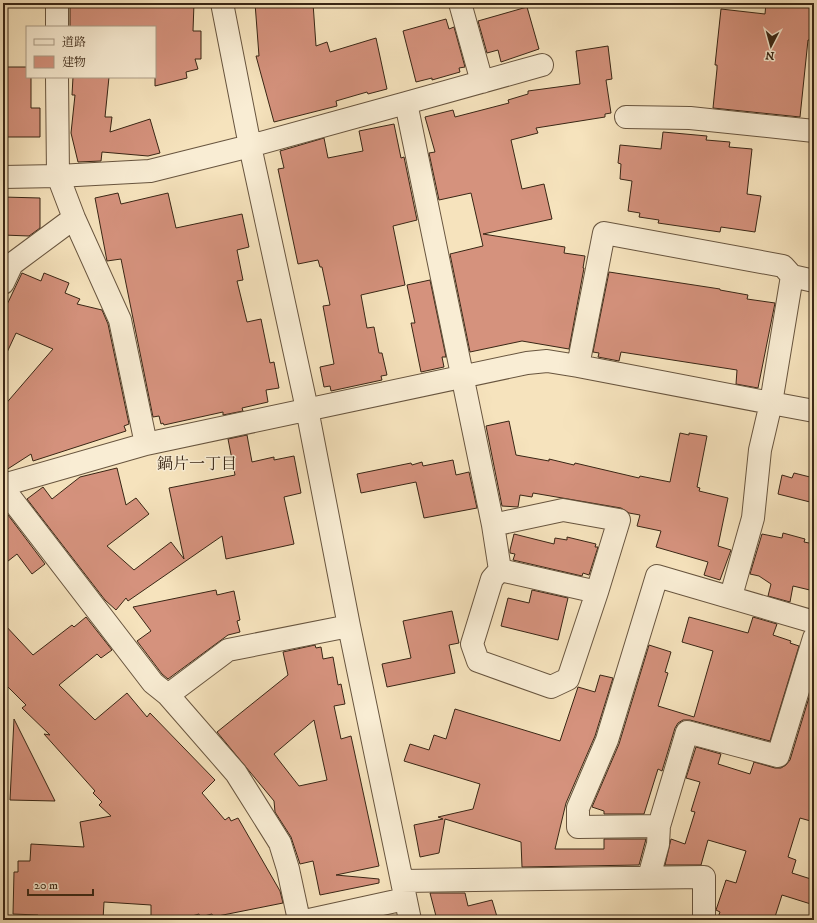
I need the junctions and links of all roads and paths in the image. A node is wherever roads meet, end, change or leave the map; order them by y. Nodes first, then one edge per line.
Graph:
1 (57, 3) edge
2 (222, 3) edge
3 (460, 3) edge
4 (57, 26) edge
5 (542, 65) dead end
6 (57, 78) edge
7 (482, 82) junction
8 (406, 103) junction
9 (626, 117) dead end
10 (814, 131) edge
11 (250, 146) junction
12 (58, 176) junction
13 (3, 177) edge
14 (74, 218) junction
15 (792, 276) junction
16 (814, 280) edge
17 (3, 283) edge
18 (578, 366) junction
19 (462, 377) junction
20 (770, 403) junction
21 (307, 410) junction
22 (814, 411) edge
23 (146, 444) junction
24 (3, 485) edge
25 (3, 488) edge
26 (493, 525) junction
27 (500, 570) junction
28 (597, 592) junction
29 (732, 596) junction
30 (814, 622) edge
31 (349, 626) junction
32 (814, 638) edge
33 (168, 695) junction
34 (659, 826) junction
35 (649, 877) junction
36 (404, 890) junction
37 (299, 920) edge
38 (309, 920) edge
39 (410, 920) edge
40 (704, 920) edge

1 - 4 street
2 - 11 street
3 - 7 street
5 - 7 street
6 - 12 street
7 - 8 street
8 - 11 street
8 - 19 street
9 - 10 street
11 - 12 street
11 - 21 street
12 - 13 street
12 - 14 street
14 - 17 street
14 - 23 street
15 - 16 street
15 - 18 street
15 - 20 street
18 - 19 street
18 - 20 street
19 - 21 street
19 - 26 street
20 - 22 street
20 - 29 street
21 - 23 street
21 - 31 street
23 - 24 street
25 - 33 street
26 - 27 street
26 - 28 street
27 - 28 street
27 - 28 street
29 - 30 street
29 - 34 street
31 - 33 street
31 - 36 street
32 - 34 street
33 - 37 street
34 - 35 street
35 - 36 street
35 - 40 street
36 - 38 street
36 - 39 street

